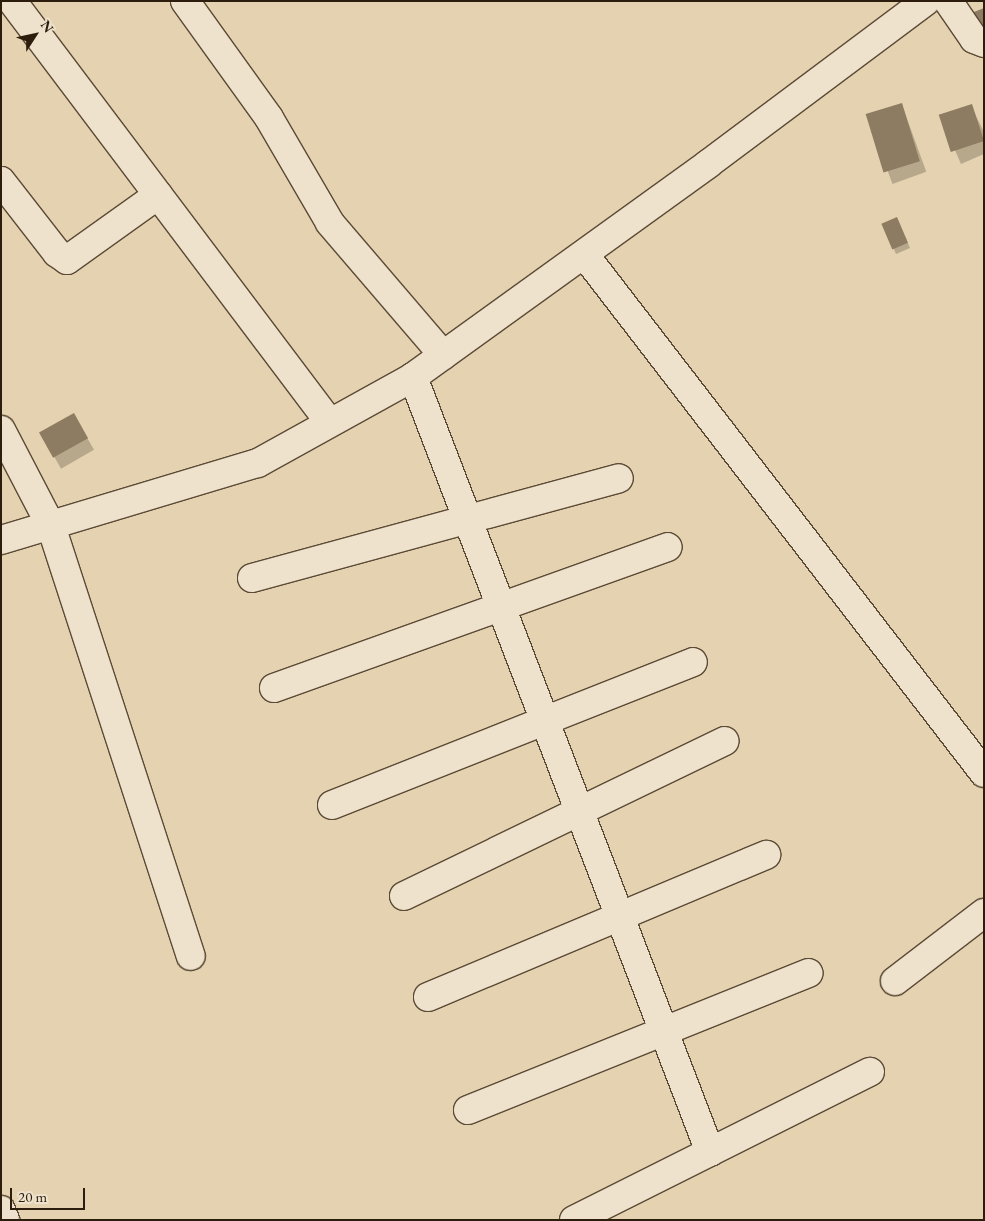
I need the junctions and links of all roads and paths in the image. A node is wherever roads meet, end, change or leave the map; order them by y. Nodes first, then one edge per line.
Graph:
1 (12, 1) edge
2 (185, 1) edge
3 (926, 1) edge
4 (948, 1) edge
5 (984, 43) edge
6 (1, 182) edge
7 (158, 195) junction
8 (584, 254) junction
9 (443, 355) junction
10 (413, 377) junction
11 (330, 423) junction
12 (1, 430) edge
13 (619, 478) dead end
14 (468, 520) junction
15 (50, 526) junction
16 (1, 540) edge
17 (667, 547) dead end
18 (252, 578) dead end
19 (501, 606) junction
20 (693, 662) dead end
21 (274, 688) dead end
22 (545, 721) junction
23 (725, 741) dead end
24 (984, 773) edge
25 (332, 805) dead end
26 (580, 812) junction
27 (766, 854) dead end
28 (404, 896) dead end
29 (984, 913) edge
30 (620, 916) junction
31 (191, 956) dead end
32 (809, 973) dead end
33 (895, 981) dead end
34 (428, 997) dead end
35 (664, 1031) junction
36 (870, 1072) dead end
37 (468, 1110) dead end
38 (710, 1152) junction
39 (1, 1210) edge
40 (5, 1220) edge
41 (574, 1220) edge

1 - 7 street
2 - 9 street
3 - 8 street
4 - 5 street
6 - 7 street
7 - 11 street
8 - 9 street
8 - 24 street
9 - 10 street
10 - 11 street
10 - 14 street
11 - 15 street
12 - 15 street
13 - 14 street
14 - 18 street
14 - 19 street
15 - 16 street
15 - 31 street
17 - 19 street
19 - 21 street
19 - 22 street
20 - 22 street
22 - 25 street
22 - 26 street
23 - 26 street
26 - 28 street
26 - 30 street
27 - 30 street
29 - 33 street
30 - 34 street
30 - 35 street
32 - 35 street
35 - 37 street
35 - 38 street
36 - 38 street
38 - 41 street
39 - 40 street

